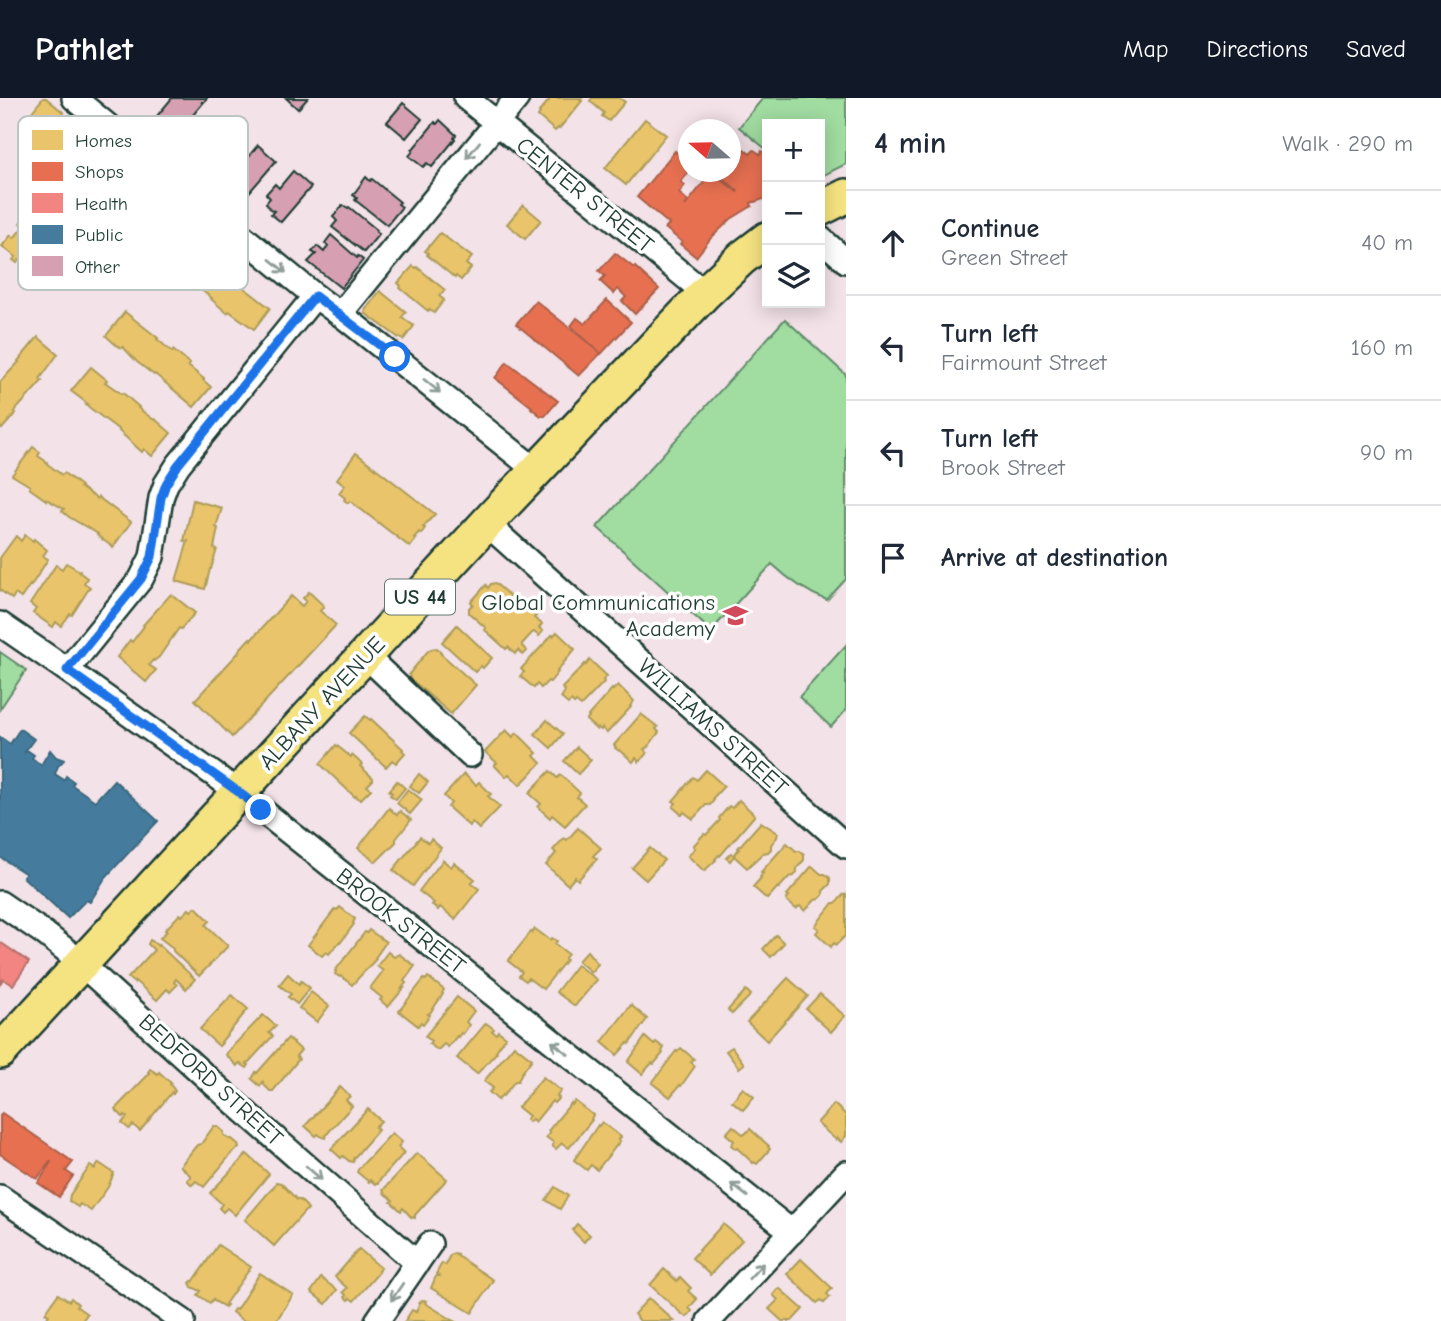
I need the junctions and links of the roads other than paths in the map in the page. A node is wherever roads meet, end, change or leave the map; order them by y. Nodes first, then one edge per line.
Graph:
1 (74, 98) edge
2 (466, 98) edge
3 (517, 98) edge
4 (96, 116) edge
5 (496, 123) junction
6 (846, 196) edge
7 (825, 206) edge
8 (248, 241) edge
9 (825, 242) edge
10 (762, 244) edge
11 (846, 261) edge
12 (705, 293) junction
13 (315, 296) junction
14 (340, 314) junction
15 (537, 471) junction
16 (487, 524) junction
17 (0, 624) edge
18 (366, 656) junction
19 (67, 670) junction
20 (470, 755) dead end
21 (240, 793) junction
22 (846, 846) edge
23 (0, 903) edge
24 (81, 964) junction
25 (0, 1052) edge
26 (846, 1173) edge
27 (0, 1197) edge
28 (792, 1232) junction
29 (183, 1321) edge
30 (377, 1321) edge
31 (709, 1321) edge

1 -> 4 street
2 - 5 street, CENTER STREET
3 - 5 street
5 - 12 street, CENTER STREET
5 -> 14 street
6 - 7 highway
8 -> 13 street
9 - 11 street
10 - 12 highway, ALBANY AVENUE / US 44
12 - 15 highway, ALBANY AVENUE / US 44
13 - 14 street
13 - 19 street
14 -> 15 street
15 - 16 highway, ALBANY AVENUE / US 44
16 - 18 highway, ALBANY AVENUE / US 44
16 - 22 street, WILLIAMS STREET
17 - 19 street, BROOK STREET
18 - 20 street
18 - 21 highway, ALBANY AVENUE / US 44
19 - 21 street, BROOK STREET
21 - 24 highway, ALBANY AVENUE / US 44
28 -> 21 street, BROOK STREET
23 - 24 street, BEDFORD STREET
24 - 25 highway, ALBANY AVENUE / US 44
24 -> 30 street, BEDFORD STREET
26 - 28 street
27 - 29 street
31 -> 28 street

